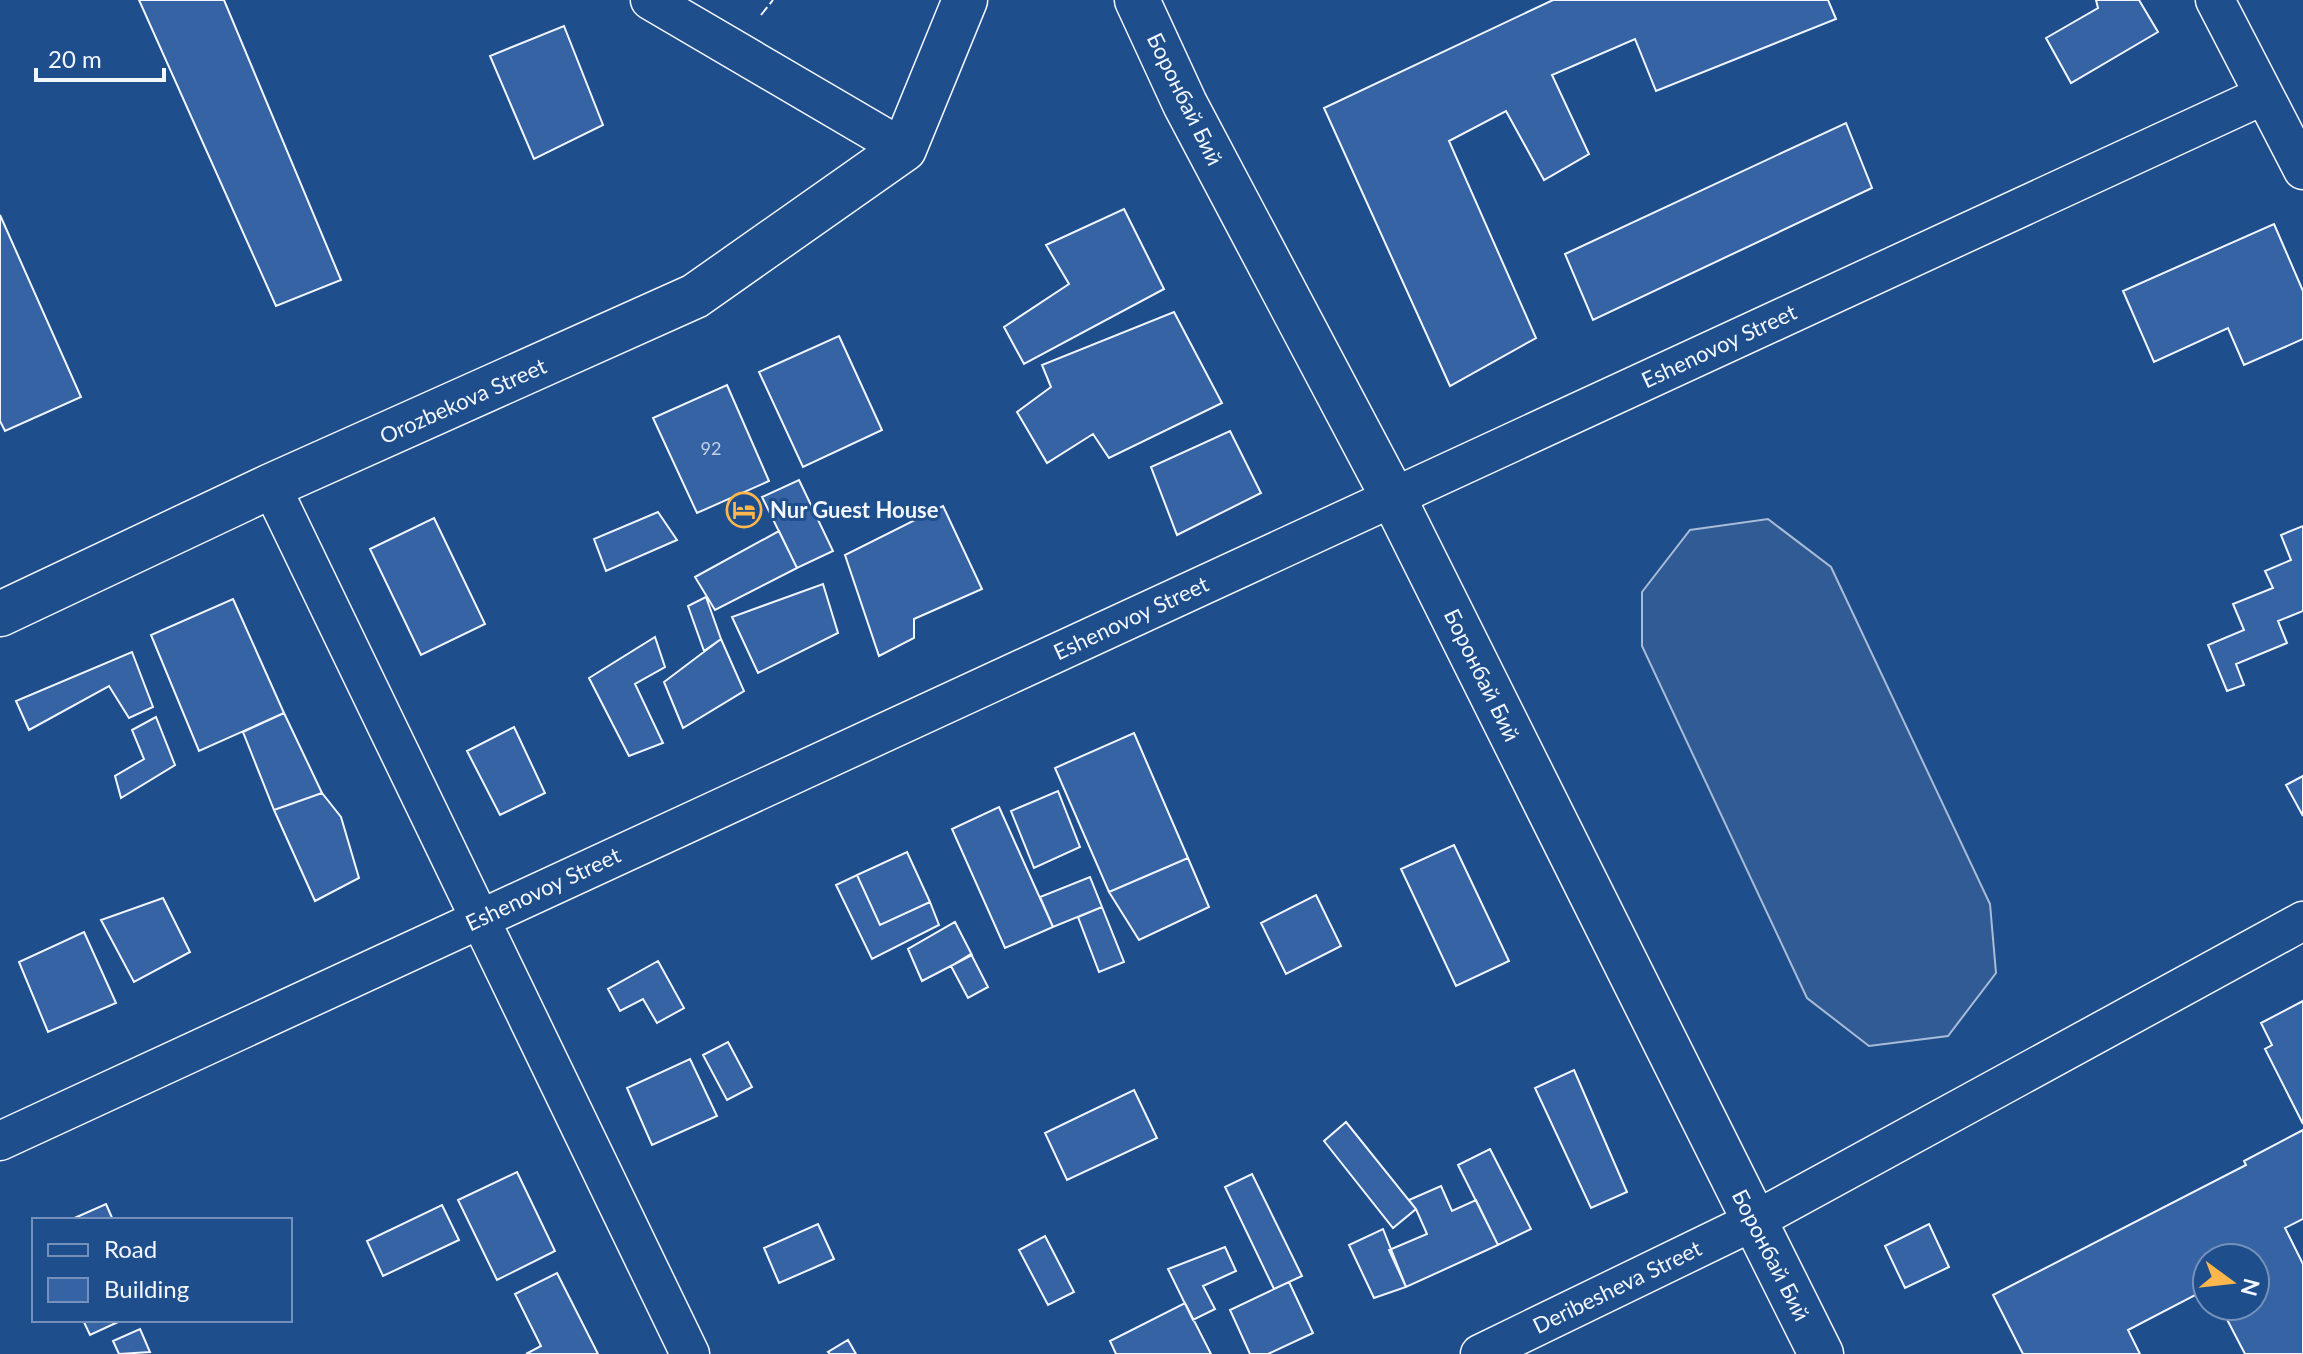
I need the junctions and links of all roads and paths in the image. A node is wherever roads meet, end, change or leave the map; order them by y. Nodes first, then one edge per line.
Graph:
1 (650, 0) edge
2 (965, 0) edge
3 (1137, 0) edge
4 (2215, 0) edge
5 (2262, 96) junction
6 (904, 149) junction
7 (2303, 170) edge
8 (271, 486) junction
9 (1393, 497) junction
10 (0, 614) edge
11 (480, 918) junction
12 (2303, 921) edge
13 (0, 1141) edge
14 (1754, 1221) junction
15 (690, 1354) edge
16 (1480, 1354) edge
17 (1821, 1354) edge

1 - 6 street
2 - 6 street
3 - 9 street, Боронбай Бий
4 - 5 street
5 - 7 street
5 - 9 street, Eshenovoy Street
6 - 8 street, Orozbekova Street
8 - 10 street, Orozbekova Street
8 - 11 street
9 - 11 street, Eshenovoy Street
9 - 14 street, Боронбай Бий
11 - 13 street, Eshenovoy Street
11 - 15 street
12 - 14 street, Deribesheva Street
14 - 16 street, Deribesheva Street
14 - 17 street, Боронбай Бий

